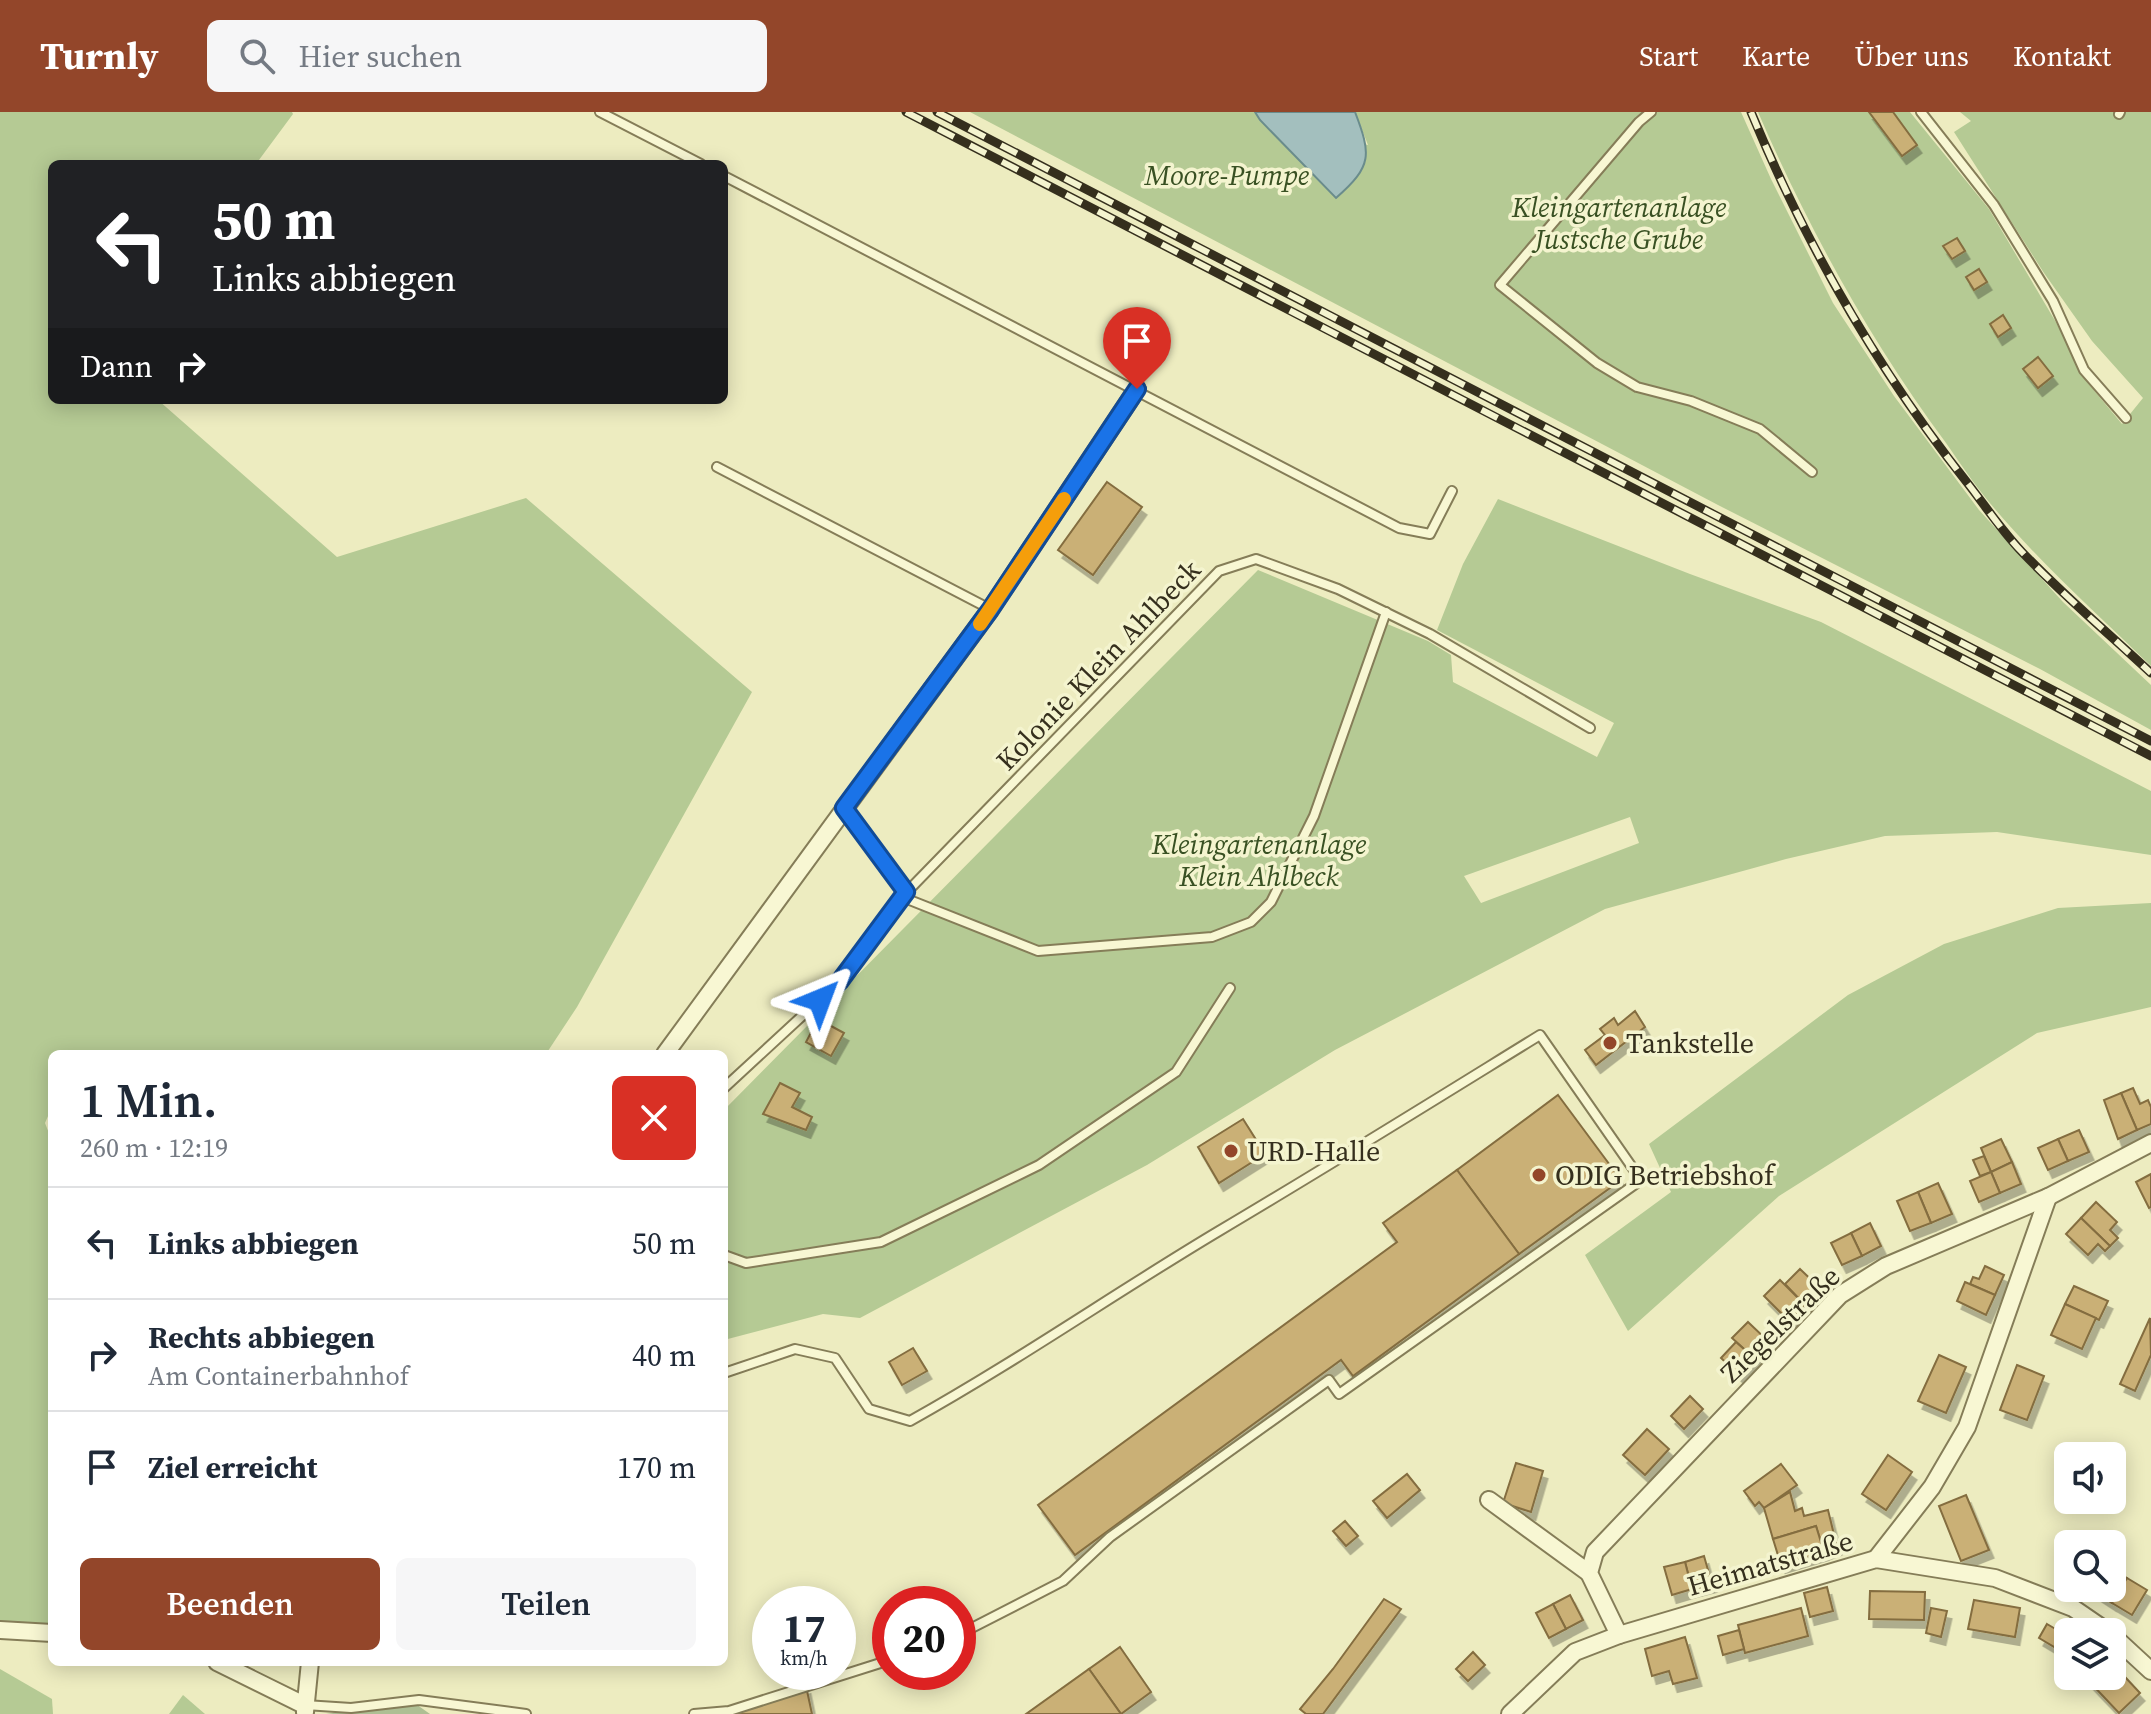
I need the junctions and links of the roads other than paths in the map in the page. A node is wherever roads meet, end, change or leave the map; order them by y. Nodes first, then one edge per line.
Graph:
1 (600, 112) edge
2 (1651, 112) edge
3 (1921, 112) edge
4 (693, 160) edge
5 (728, 178) edge
6 (1137, 389) junction
7 (2126, 418) dead end
8 (717, 467) dead end
9 (1812, 472) dead end
10 (1452, 491) dead end
11 (990, 610) junction
12 (1386, 612) junction
13 (1590, 728) dead end
14 (844, 808) junction
15 (904, 894) junction
16 (1230, 988) dead end
17 (668, 1050) edge
18 (728, 1084) edge
19 (2151, 1143) edge
20 (2048, 1197) junction
21 (728, 1256) edge
22 (728, 1372) edge
23 (1489, 1500) dead end
24 (1876, 1559) junction
25 (1589, 1573) junction
26 (2088, 1618) edge
27 (976, 1626) edge
28 (0, 1630) edge
29 (48, 1633) edge
30 (1619, 1635) junction
31 (2126, 1645) edge
32 (224, 1666) edge
33 (310, 1666) edge
34 (872, 1666) edge
35 (2151, 1671) edge
36 (305, 1710) edge
37 (526, 1714) edge
38 (694, 1714) edge
39 (1510, 1714) edge

1 - 4 lane
2 - 9 lane
3 - 7 lane
5 - 6 lane
6 - 10 lane
6 - 11 street
8 - 11 lane
11 - 14 street
12 - 13 lane, Kolonie Klein Ahlbeck
12 - 15 lane, Kolonie Klein Ahlbeck
12 - 15 lane
14 - 15 lane
14 - 17 street
15 - 18 lane, Kolonie Klein Ahlbeck
16 - 21 lane
19 - 20 street, Ziegelstraße
20 - 24 street
20 - 25 street, Ziegelstraße
22 - 27 lane
23 - 25 street
24 - 26 street, Heimatstraße
24 - 30 street, Heimatstraße
25 - 30 street
28 - 29 street
30 - 39 street, Heimatstraße
31 - 35 street, Heimatstraße
32 - 36 street
33 - 36 street
34 - 38 lane
36 - 37 lane

